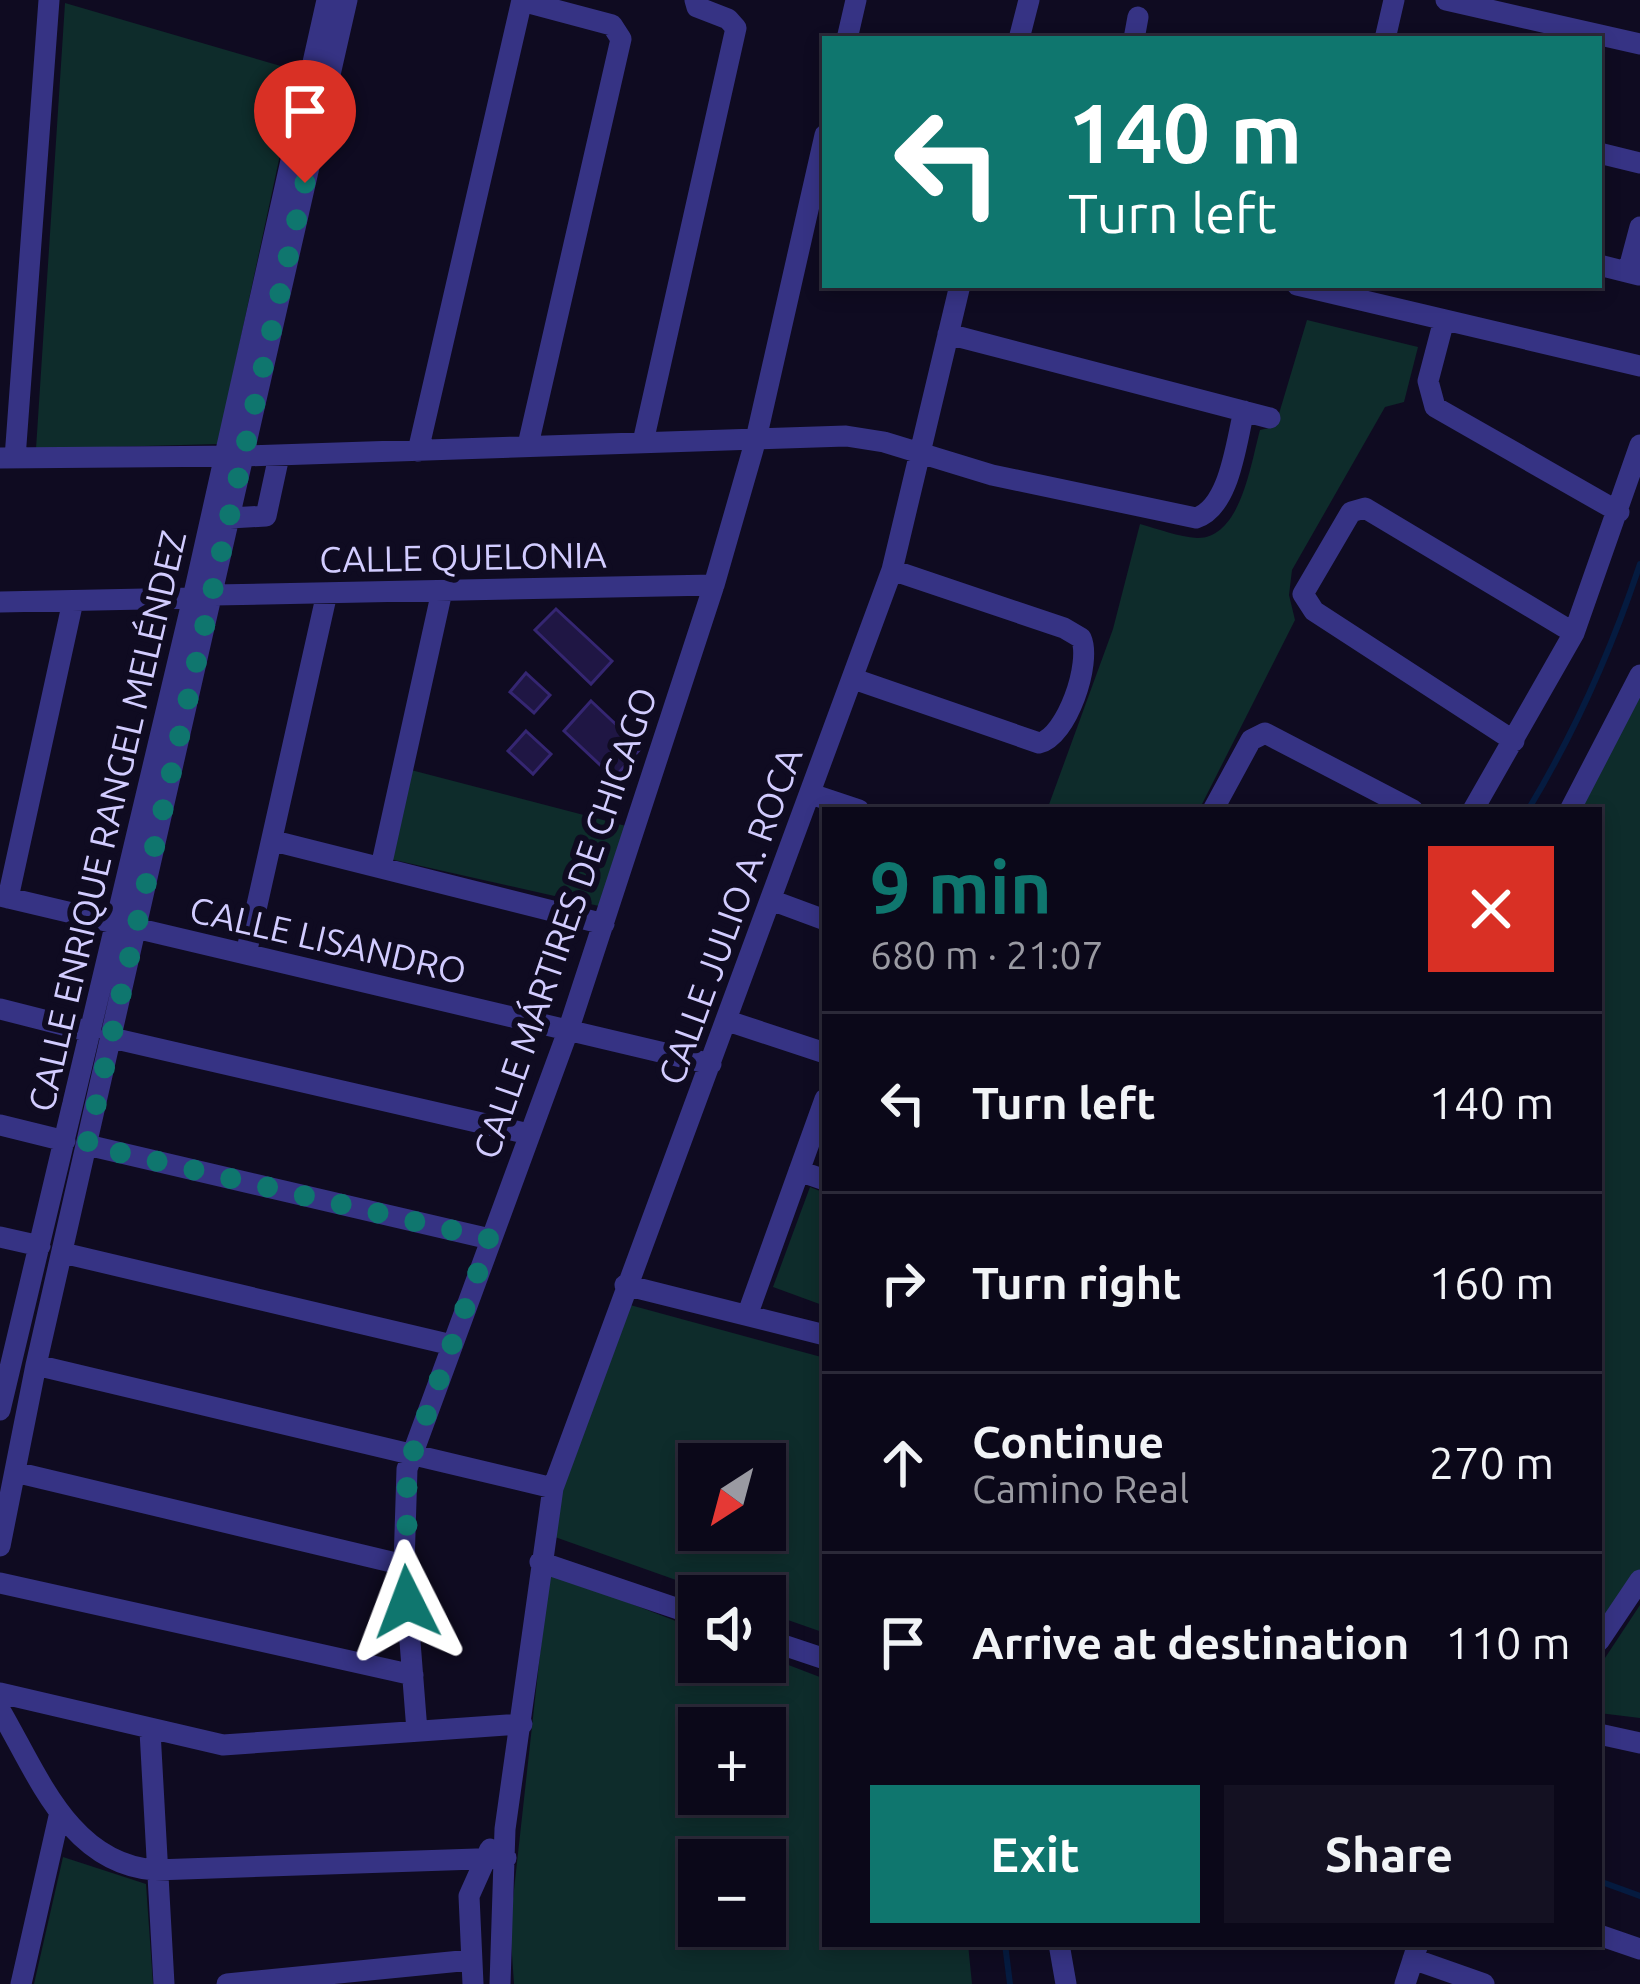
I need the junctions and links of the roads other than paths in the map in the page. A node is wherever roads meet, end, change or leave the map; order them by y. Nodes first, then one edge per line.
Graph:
1 (50, 0) edge
2 (327, 0) edge
3 (347, 0) edge
4 (522, 0) edge
5 (694, 0) edge
6 (856, 0) edge
7 (1029, 0) edge
8 (1394, 0) edge
9 (1446, 0) edge
10 (848, 36) edge
11 (1020, 36) edge
12 (1386, 36) edge
13 (1640, 44) edge
14 (822, 148) edge
15 (1602, 154) edge
16 (1640, 163) edge
17 (1640, 227) edge
18 (1602, 266) edge
19 (1634, 274) edge
20 (959, 288) edge
21 (1310, 288) edge
22 (1444, 320) junction
23 (948, 334) junction
24 (1640, 367) edge
25 (1244, 411) junction
26 (1270, 418) dead end
27 (756, 439) junction
28 (643, 442) junction
29 (528, 445) junction
30 (1640, 445) edge
31 (418, 452) junction
32 (923, 454) junction
33 (279, 455) junction
34 (235, 456) junction
35 (8, 458) edge
36 (1619, 512) junction
37 (230, 518) junction
38 (892, 570) junction
39 (714, 584) junction
40 (442, 591) junction
41 (327, 592) junction
42 (203, 597) junction
43 (73, 601) junction
44 (0, 602) edge
45 (1574, 633) junction
46 (1640, 675) edge
47 (854, 680) junction
48 (1514, 741) junction
49 (811, 794) junction
50 (850, 807) edge
51 (1215, 807) edge
52 (1407, 807) edge
53 (1475, 807) edge
54 (1572, 807) edge
55 (274, 841) junction
56 (381, 867) junction
57 (4, 897) edge
58 (771, 900) junction
59 (822, 919) edge
60 (604, 924) junction
61 (126, 926) junction
62 (246, 954) junction
63 (0, 1009) edge
64 (728, 1021) junction
65 (568, 1031) junction
66 (101, 1035) junction
67 (822, 1052) edge
68 (711, 1064) junction
69 (822, 1108) edge
70 (0, 1126) edge
71 (529, 1134) junction
72 (76, 1143) junction
73 (800, 1171) junction
74 (822, 1179) edge
75 (0, 1237) edge
76 (490, 1239) junction
77 (40, 1246) junction
78 (63, 1253) junction
79 (625, 1285) junction
80 (748, 1313) junction
81 (822, 1334) edge
82 (452, 1345) junction
83 (17, 1360) edge
84 (0, 1409) edge
85 (412, 1452) junction
86 (15, 1472) junction
87 (553, 1488) junction
88 (0, 1546) edge
89 (541, 1562) junction
90 (404, 1565) junction
91 (1640, 1580) edge
92 (0, 1583) edge
93 (678, 1609) edge
94 (1602, 1637) edge
95 (786, 1646) edge
96 (822, 1658) edge
97 (413, 1675) junction
98 (0, 1693) edge
99 (0, 1711) edge
100 (522, 1724) junction
101 (150, 1731) junction
102 (417, 1731) junction
103 (1602, 1734) edge
104 (1640, 1743) edge
105 (60, 1812) junction
106 (495, 1857) junction
107 (155, 1870) junction
108 (1602, 1936) edge
109 (1060, 1947) edge
110 (1640, 1949) edge
111 (1416, 1952) edge
112 (471, 1960) junction
113 (0, 1963) edge
114 (22, 1980) edge
115 (164, 1984) edge
116 (227, 1984) edge
117 (473, 1984) edge
118 (500, 1984) edge
119 (1066, 1984) edge
120 (1405, 1984) edge
121 (1484, 1984) edge

1 - 35 street
2 - 34 street
3 - 34 street
4 - 29 street
4 - 31 street
5 - 28 street
6 - 10 street
7 - 11 street
8 - 12 street
9 - 13 street
14 - 27 street, CALLE MÁRTIRES DE CHICAGO
15 - 16 street
17 - 19 street
18 - 19 street
20 - 23 street, CALLE JULIO A. ROCA
21 - 22 street
22 - 24 street
22 - 36 street
23 - 25 street
23 - 32 street, CALLE JULIO A. ROCA
25 - 26 street
25 - 32 street
27 - 28 street
27 - 32 street
27 - 39 street, CALLE MÁRTIRES DE CHICAGO
28 - 29 street
29 - 31 street
30 - 36 street
31 - 33 street
32 - 38 street, CALLE JULIO A. ROCA
33 - 34 street
33 - 37 street
34 - 35 street
34 - 37 street, CALLE ENRIQUE RANGEL MELÉNDEZ
34 - 42 street, CALLE ENRIQUE RANGEL MELÉNDEZ
36 - 45 street
37 - 42 street, CALLE ENRIQUE RANGEL MELÉNDEZ
38 - 47 street, CALLE JULIO A. ROCA
38 - 47 street
39 - 40 street, CALLE QUELONIA
39 - 60 street, CALLE MÁRTIRES DE CHICAGO
40 - 41 street, CALLE QUELONIA
40 - 56 street
41 - 42 street, CALLE QUELONIA
41 - 55 street
42 - 43 street, CALLE QUELONIA
42 - 61 street, CALLE ENRIQUE RANGEL MELÉNDEZ
43 - 44 street, CALLE QUELONIA
43 - 57 street
45 - 48 street
45 - 48 street
46 - 54 street
47 - 49 street, CALLE JULIO A. ROCA
48 - 53 street
49 - 50 street
49 - 58 street, CALLE JULIO A. ROCA
51 - 52 street
55 - 56 street
55 - 62 street
56 - 60 street
57 - 61 street, CALLE LISANDRO
58 - 59 street
58 - 64 street, CALLE JULIO A. ROCA
60 - 65 street, CALLE MÁRTIRES DE CHICAGO
61 - 62 street, CALLE LISANDRO
61 - 66 street, CALLE ENRIQUE RANGEL MELÉNDEZ
62 - 65 street, CALLE LISANDRO
63 - 66 street
64 - 67 street
64 - 68 street, CALLE JULIO A. ROCA
65 - 68 street, CALLE LISANDRO
65 - 71 street, CALLE MÁRTIRES DE CHICAGO
66 - 71 street
66 - 72 street, CALLE ENRIQUE RANGEL MELÉNDEZ
68 - 79 street, CALLE JULIO A. ROCA
69 - 73 street
70 - 72 street
71 - 76 street, CALLE MÁRTIRES DE CHICAGO
72 - 76 street
72 - 77 street, CALLE ENRIQUE RANGEL MELÉNDEZ
72 - 78 street, CALLE ENRIQUE RANGEL MELÉNDEZ
73 - 74 street
73 - 80 street
75 - 77 street
76 - 82 street, CALLE MÁRTIRES DE CHICAGO
77 - 83 street, CALLE ENRIQUE RANGEL MELÉNDEZ
78 - 82 street
78 - 83 street, CALLE ENRIQUE RANGEL MELÉNDEZ
79 - 80 street
79 - 87 street, CALLE JULIO A. ROCA
80 - 81 street
82 - 85 street, CALLE MÁRTIRES DE CHICAGO
83 - 84 street, CALLE ENRIQUE RANGEL MELÉNDEZ
83 - 85 street
83 - 86 street, CALLE ENRIQUE RANGEL MELÉNDEZ
85 - 87 street
85 - 90 street, CALLE MÁRTIRES DE CHICAGO
86 - 88 street, CALLE ENRIQUE RANGEL MELÉNDEZ
86 - 90 street
87 - 89 street, CALLE JULIO A. ROCA
89 - 93 street
89 - 100 street, CALLE JULIO A. ROCA
90 - 97 street, CALLE MÁRTIRES DE CHICAGO
91 - 94 street
92 - 97 street
95 - 96 street
97 - 102 street, CALLE MÁRTIRES DE CHICAGO
98 - 101 street
99 - 105 street
100 - 102 street
100 - 106 street, CALLE JULIO A. ROCA
101 - 102 street
101 - 107 street
103 - 104 street
105 - 107 street
105 - 114 street
106 - 107 street
106 - 112 street
106 - 118 street
107 - 115 street
108 - 110 street
109 - 119 street
111 - 120 street
111 - 121 street
112 - 116 street
112 - 117 street
113 - 114 street

